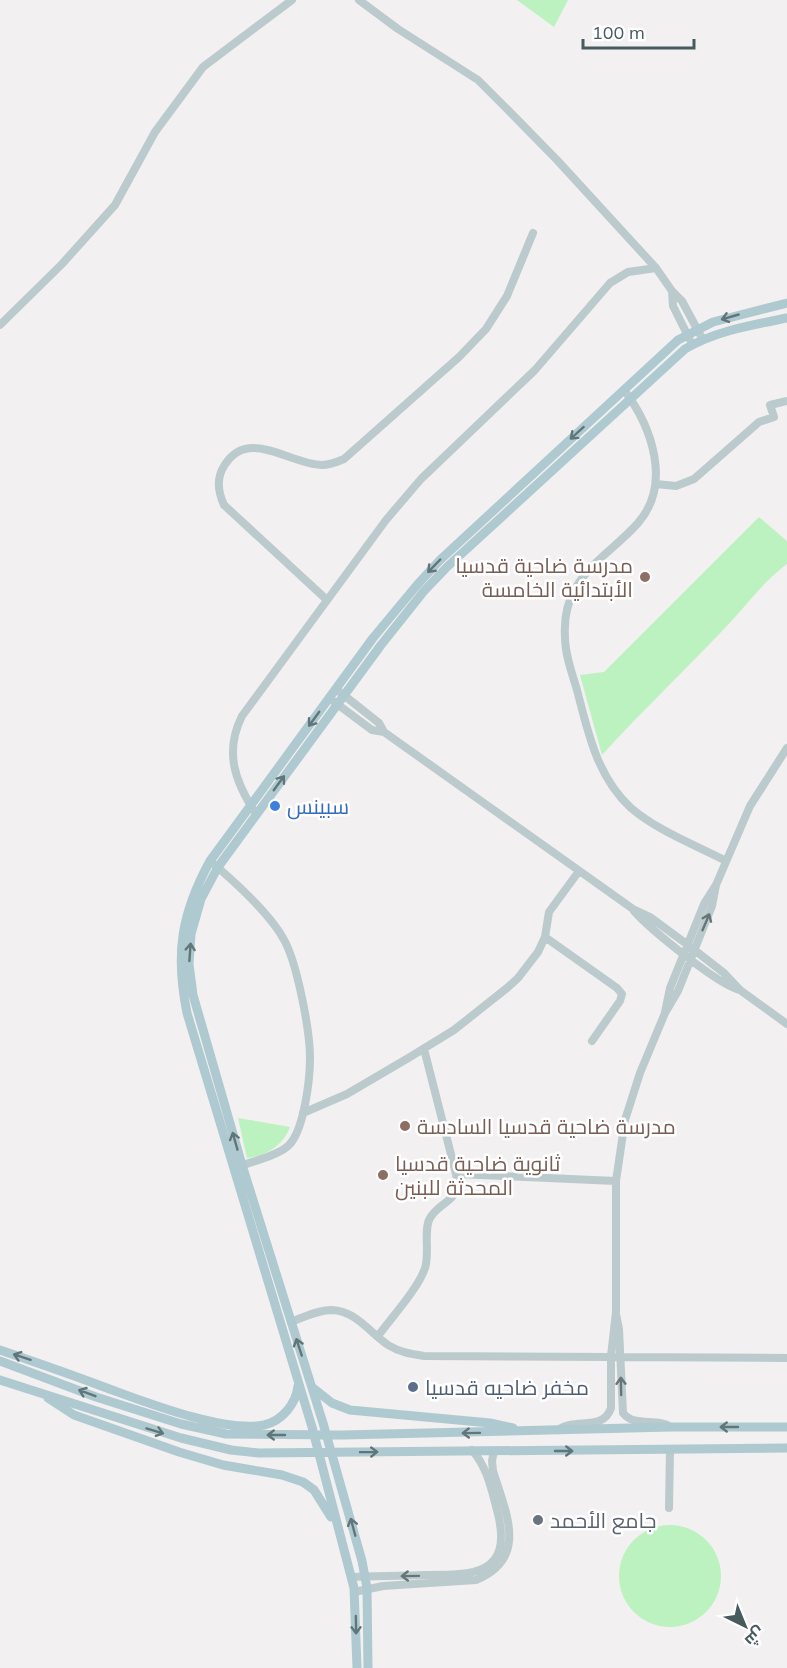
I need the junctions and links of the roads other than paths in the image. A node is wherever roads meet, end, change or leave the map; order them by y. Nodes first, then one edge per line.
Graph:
1 (292, 0) edge
2 (359, 0) edge
3 (533, 233) dead end
4 (656, 268) junction
5 (672, 291) junction
6 (787, 303) edge
7 (787, 318) edge
8 (0, 326) edge
9 (697, 329) junction
10 (687, 334) junction
11 (703, 340) junction
12 (693, 344) junction
13 (627, 394) junction
14 (787, 401) edge
15 (656, 484) junction
16 (327, 600) junction
17 (336, 689) junction
18 (344, 696) junction
19 (333, 701) junction
20 (384, 732) junction
21 (787, 748) edge
22 (251, 806) junction
23 (256, 814) junction
24 (726, 861) junction
25 (214, 864) junction
26 (579, 871) junction
27 (633, 909) junction
28 (544, 938) junction
29 (691, 947) junction
30 (687, 956) junction
31 (740, 990) junction
32 (787, 1024) edge
33 (592, 1041) dead end
34 (424, 1049) junction
35 (303, 1113) junction
36 (237, 1167) junction
37 (456, 1174) junction
38 (616, 1181) junction
39 (616, 1312) junction
40 (291, 1322) junction
41 (378, 1336) junction
42 (0, 1350) edge
43 (610, 1356) junction
44 (621, 1356) junction
45 (787, 1358) edge
46 (0, 1361) edge
47 (0, 1380) edge
48 (298, 1384) junction
49 (311, 1385) junction
50 (40, 1393) junction
51 (621, 1407) junction
52 (611, 1408) junction
53 (671, 1427) junction
54 (787, 1427) edge
55 (558, 1430) junction
56 (521, 1431) junction
57 (787, 1448) edge
58 (472, 1450) junction
59 (670, 1450) junction
60 (494, 1451) junction
61 (669, 1508) dead end
62 (336, 1524) junction
63 (365, 1576) junction
64 (351, 1577) junction
65 (430, 1579) junction
66 (367, 1588) junction
67 (354, 1592) junction
68 (357, 1668) edge
69 (368, 1668) edge

1 - 8 street
2 - 4 street
3 - 16 street
4 - 5 street
4 - 16 street
5 - 9 street
5 - 10 street
6 -> 9 main road
7 - 11 main road
9 - 10 main road
9 - 11 street
10 - 12 street
10 - 13 main road
11 - 12 main road
12 - 13 main road
13 - 15 street
13 -> 17 main road
13 - 18 main road
14 - 15 street
15 - 24 street
16 - 22 street
17 - 18 street
17 - 19 main road
18 - 19 main road
18 - 20 street
19 - 20 street
19 -> 22 main road
23 -> 19 main road
20 - 26 street
21 - 24 street
22 - 23 street
22 - 25 main road
23 - 25 main road
24 - 29 street
25 - 35 street
25 - 36 main road
26 - 27 street
26 - 28 street
27 - 29 street
27 - 30 street
28 - 33 street
28 - 34 street
29 - 30 street
29 - 31 street
30 - 31 street
30 - 38 street
31 - 32 street
34 - 35 street
34 - 37 street
35 - 36 street
36 - 40 main road
36 - 48 main road
37 - 38 street
37 - 41 street
38 - 39 street
39 - 43 street
39 - 44 street
40 - 41 street
49 -> 40 main road
41 - 43 street
48 -> 42 main road
43 - 44 street
43 - 52 street
44 - 45 street
51 -> 44 street
56 -> 46 main road
47 - 50 main road
48 - 62 main road
49 - 56 main road
63 -> 49 main road
50 -> 58 main road
50 - 62 main road
51 - 52 street
51 - 53 street
52 - 55 street
54 -> 53 main road
53 - 55 main road
55 - 56 main road
57 - 59 main road
58 - 60 main road
58 - 65 street
60 -> 59 main road
59 - 61 street
60 - 65 street
62 - 64 main road
63 - 64 street
65 -> 63 street
63 - 66 main road
64 - 67 main road
65 - 66 street
66 - 67 street
66 - 69 main road
67 -> 68 main road

